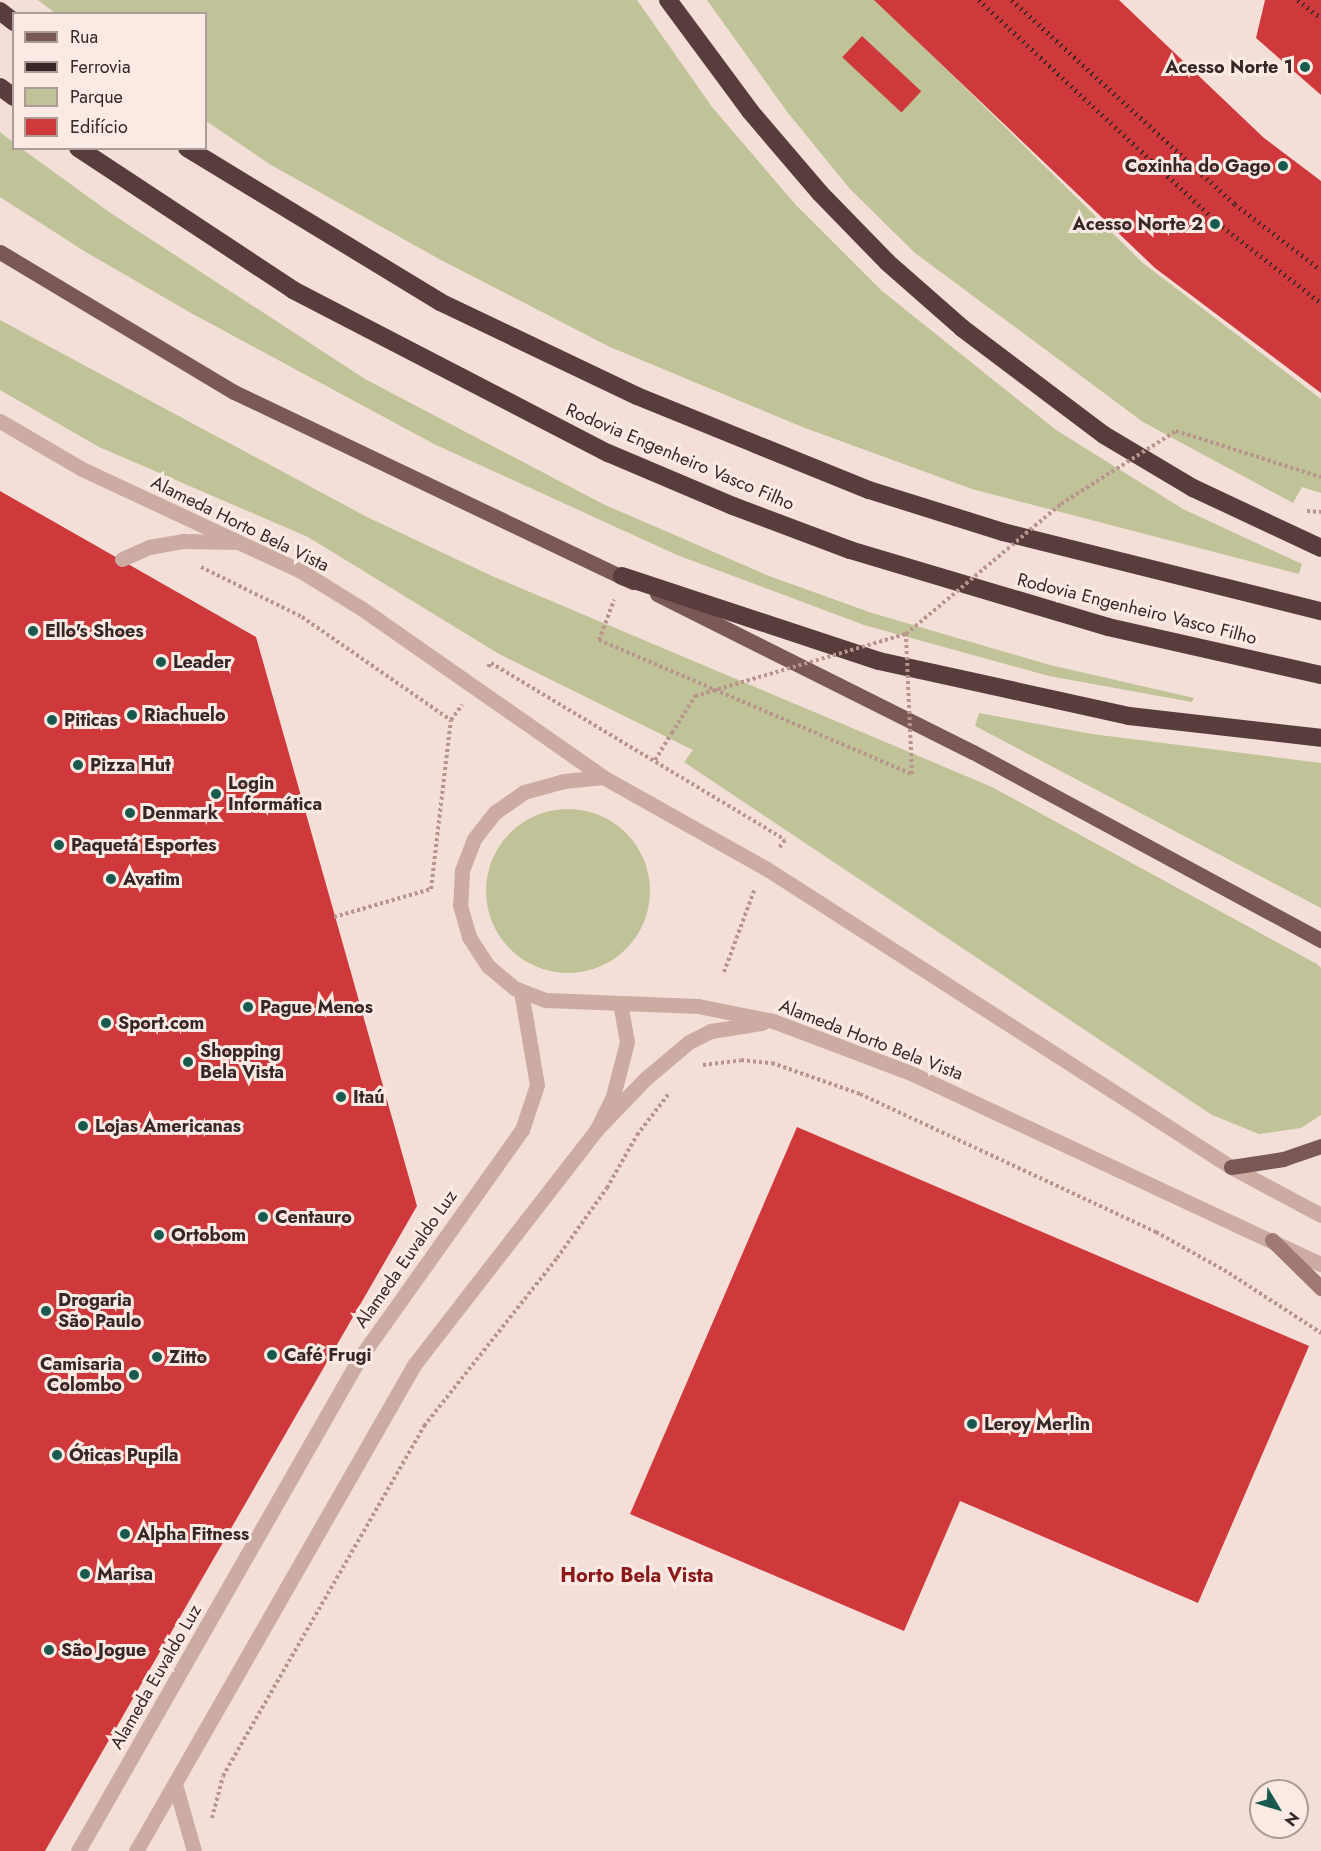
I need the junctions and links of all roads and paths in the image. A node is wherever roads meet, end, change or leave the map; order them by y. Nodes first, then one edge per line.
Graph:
1 (668, 0) edge
2 (0, 11) edge
3 (12, 20) edge
4 (81, 150) edge
5 (190, 150) edge
6 (0, 252) edge
7 (0, 421) edge
8 (1151, 435) dead end
9 (1169, 448) dead end
10 (1321, 477) edge
11 (1301, 510) dead end
12 (1321, 512) edge
13 (242, 542) junction
14 (1321, 548) edge
15 (122, 559) dead end
16 (191, 562) dead end
17 (622, 576) junction
18 (1321, 611) edge
19 (906, 634) junction
20 (1321, 675) edge
21 (475, 687) junction
22 (1321, 738) edge
23 (655, 760) junction
24 (603, 777) junction
25 (767, 869) junction
26 (334, 917) dead end
27 (1321, 940) edge
28 (724, 972) dead end
29 (521, 991) junction
30 (620, 1004) junction
31 (773, 1021) junction
32 (695, 1069) dead end
33 (673, 1089) dead end
34 (597, 1129) junction
35 (1321, 1146) edge
36 (1231, 1167) junction
37 (1321, 1215) edge
38 (1272, 1240) junction
39 (1321, 1264) edge
40 (1321, 1288) edge
41 (1321, 1333) edge
42 (175, 1784) junction
43 (211, 1827) dead end
44 (78, 1851) edge
45 (136, 1851) edge
46 (194, 1851) edge

1 - 14 highway
2 - 3 highway
4 - 20 highway, Rodovia Engenheiro Vasco Filho
5 - 18 highway
6 - 17 main road
7 - 13 street, Alameda Horto Bela Vista
8 - 9 path
10 - 19 path, bridge
11 - 12 path
13 - 15 street
13 - 21 street, Alameda Horto Bela Vista
16 - 26 path
17 - 19 path, bridge
17 - 22 highway
17 - 27 main road
19 - 23 path, bridge
21 - 23 path
21 - 24 street, Alameda Horto Bela Vista
23 - 25 path
24 - 25 street, Alameda Horto Bela Vista
24 - 29 street, Alameda Horto Bela Vista
25 - 28 path
25 - 36 street, Alameda Horto Bela Vista
29 - 30 street, Alameda Horto Bela Vista
29 - 44 street, Alameda Euvaldo Luz
30 - 31 street, Alameda Horto Bela Vista
30 - 34 street
31 - 34 street
31 - 38 street, Alameda Horto Bela Vista
32 - 41 path
33 - 43 path
34 - 42 street
35 - 36 main road
36 - 37 street, Alameda Horto Bela Vista
38 - 39 street, Alameda Horto Bela Vista
38 - 40 main road
42 - 45 street
42 - 46 street

